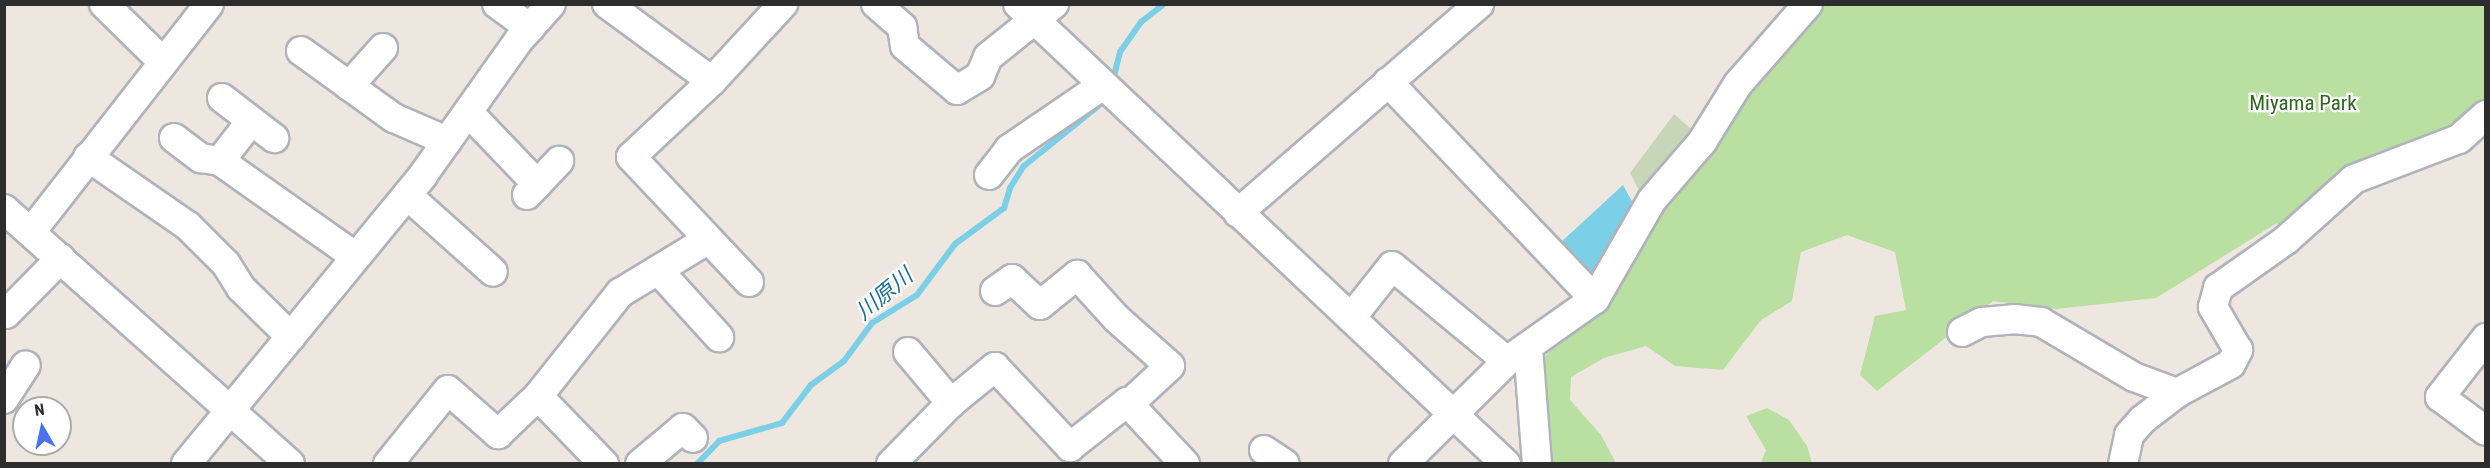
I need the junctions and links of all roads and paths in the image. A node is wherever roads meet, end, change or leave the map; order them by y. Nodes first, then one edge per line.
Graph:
1 (104, 4) edge
2 (209, 4) edge
3 (497, 4) edge
4 (550, 4) edge
5 (607, 4) edge
6 (783, 4) edge
7 (876, 4) edge
8 (1804, 6) edge
9 (1472, 7) edge
10 (1036, 10) edge
11 (530, 28) junction
12 (383, 48) dead end
13 (300, 51) dead end
14 (162, 61) junction
15 (712, 81) junction
16 (1388, 82) junction
17 (1103, 85) junction
18 (349, 86) junction
19 (222, 98) dead end
20 (468, 112) junction
21 (2486, 115) edge
22 (251, 121) junction
23 (174, 138) dead end
24 (273, 138) dead end
25 (447, 141) junction
26 (88, 157) junction
27 (220, 161) junction
28 (559, 161) dead end
29 (989, 175) dead end
30 (407, 195) junction
31 (1238, 213) junction
32 (15, 224) edge
33 (706, 240) junction
34 (356, 257) junction
35 (61, 258) junction
36 (658, 270) junction
37 (493, 272) dead end
38 (749, 282) dead end
39 (995, 291) dead end
40 (1595, 299) junction
41 (6, 314) dead end
42 (1351, 318) junction
43 (706, 330) dead end
44 (1962, 332) dead end
45 (291, 337) junction
46 (2486, 338) edge
47 (908, 352) dead end
48 (1518, 354) junction
49 (26, 366) dead end
50 (2177, 393) junction
51 (538, 396) junction
52 (4, 399) edge
53 (951, 403) junction
54 (1129, 404) junction
55 (232, 409) junction
56 (1452, 414) junction
57 (2486, 431) edge
58 (693, 438) dead end
59 (186, 464) edge
60 (290, 464) edge
61 (388, 464) edge
62 (604, 464) edge
63 (640, 464) edge
64 (891, 464) edge
65 (1185, 464) edge
66 (1403, 464) edge
67 (1506, 464) edge
68 (1537, 464) edge
69 (2123, 464) edge

1 - 14 street
2 - 14 street
3 - 11 street
4 - 11 street
5 - 15 street
6 - 15 street
7 - 10 street
8 - 40 street
9 - 16 street
10 - 17 street
11 - 20 street
12 - 18 street
13 - 18 street
14 - 26 street
15 - 33 street
16 - 31 street
16 - 40 street
17 - 29 street
17 - 31 street
18 - 25 street
19 - 22 street
20 - 25 street
20 - 28 street
21 - 50 street
22 - 24 street
22 - 27 street
23 - 27 street
25 - 30 street
26 - 32 street
26 - 45 street
27 - 34 street
30 - 34 street
30 - 37 street
31 - 42 street
32 - 35 street
33 - 36 street
33 - 38 street
34 - 45 street
35 - 41 street
35 - 55 street
36 - 43 street
36 - 51 street
39 - 54 street
40 - 48 street
42 - 48 street
42 - 56 street
44 - 50 street
45 - 55 street
46 - 57 street
47 - 53 street
48 - 56 street
48 - 68 street
49 - 52 street
50 - 69 street
51 - 61 street
51 - 62 street
53 - 54 street
53 - 64 street
54 - 65 street
55 - 59 street
55 - 60 street
56 - 66 street
56 - 67 street
58 - 63 street

